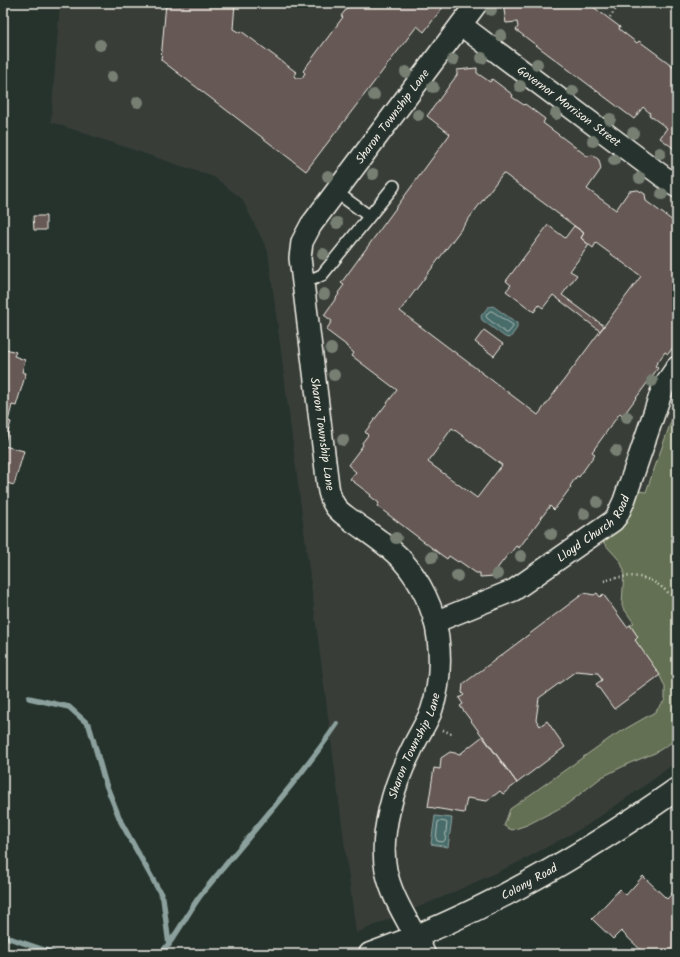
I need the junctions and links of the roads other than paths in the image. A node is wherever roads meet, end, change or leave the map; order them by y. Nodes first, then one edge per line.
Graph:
1 (477, 3) edge
2 (461, 25) junction
3 (394, 186) dead end
4 (677, 186) edge
5 (336, 192) junction
6 (369, 216) junction
7 (302, 281) junction
8 (677, 368) edge
9 (435, 622) junction
10 (677, 789) edge
11 (420, 945) edge
12 (370, 954) edge

1 - 2 street, Sharon Township Lane
2 - 4 street, Governor Morrison Street
2 - 5 street, Sharon Township Lane
3 - 6 lane
5 - 6 lane
5 - 7 street, Sharon Township Lane
6 - 7 lane
7 - 9 street, Sharon Township Lane
8 - 9 street, Lloyd Church Road
9 - 11 street, Sharon Township Lane
10 - 11 street, Colony Road
11 - 12 street, Colony Road

